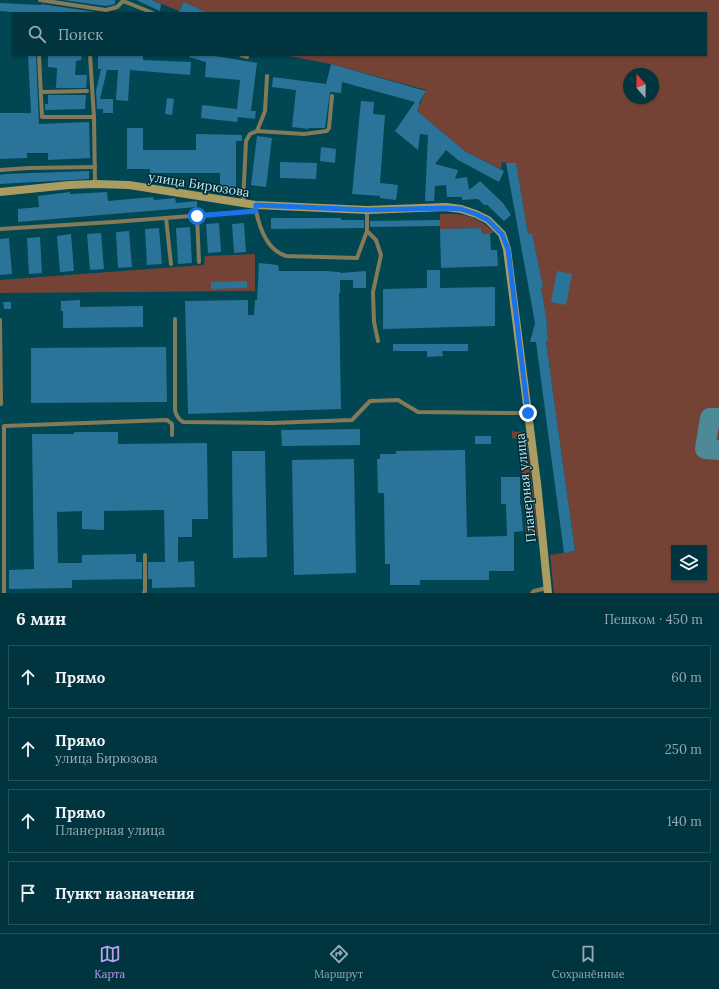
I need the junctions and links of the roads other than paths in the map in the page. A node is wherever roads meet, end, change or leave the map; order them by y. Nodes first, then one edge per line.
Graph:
1 (40, 0) edge
2 (123, 1) edge
3 (150, 12) edge
4 (39, 56) edge
5 (90, 56) edge
6 (244, 56) edge
7 (247, 57) dead end
8 (267, 76) dead end
9 (87, 91) dead end
10 (41, 92) junction
11 (332, 96) dead end
12 (94, 117) junction
13 (257, 131) junction
14 (95, 167) junction
15 (0, 170) edge
16 (95, 184) junction
17 (0, 192) edge
18 (243, 203) junction
19 (256, 208) junction
20 (367, 210) junction
21 (197, 216) junction
22 (166, 218) junction
23 (0, 229) edge
24 (367, 231) junction
25 (509, 261) joint
26 (199, 262) dead end
27 (170, 264) dead end
28 (175, 319) dead end
29 (0, 320) edge
30 (378, 341) dead end
31 (1, 404) dead end
32 (528, 413) junction
33 (172, 436) dead end
34 (145, 555) dead end
35 (547, 590) edge
36 (4, 593) edge
37 (144, 593) edge
38 (532, 593) edge

1 - 2 lane
2 - 3 lane
4 - 10 lane
5 - 12 lane
6 - 7 lane
8 - 13 lane
9 - 10 lane
10 - 12 lane
11 - 13 lane
12 - 14 lane
13 - 18 lane
14 - 15 lane
14 - 16 lane
16 - 17 main road, улица Бирюзова
16 - 18 main road, улица Бирюзова
18 - 19 main road, улица Бирюзова
19 - 20 main road, улица Бирюзова
19 - 21 lane
19 - 24 lane
20 - 24 lane
20 - 25 main road, улица Бирюзова
21 - 22 lane
21 - 26 lane
22 - 23 lane
22 - 27 lane
24 - 30 lane
25 - 32 main road, Планерная улица
28 - 32 lane
29 - 31 lane
32 - 35 main road, Планерная улица
33 - 36 lane
34 - 37 lane
35 - 38 lane

